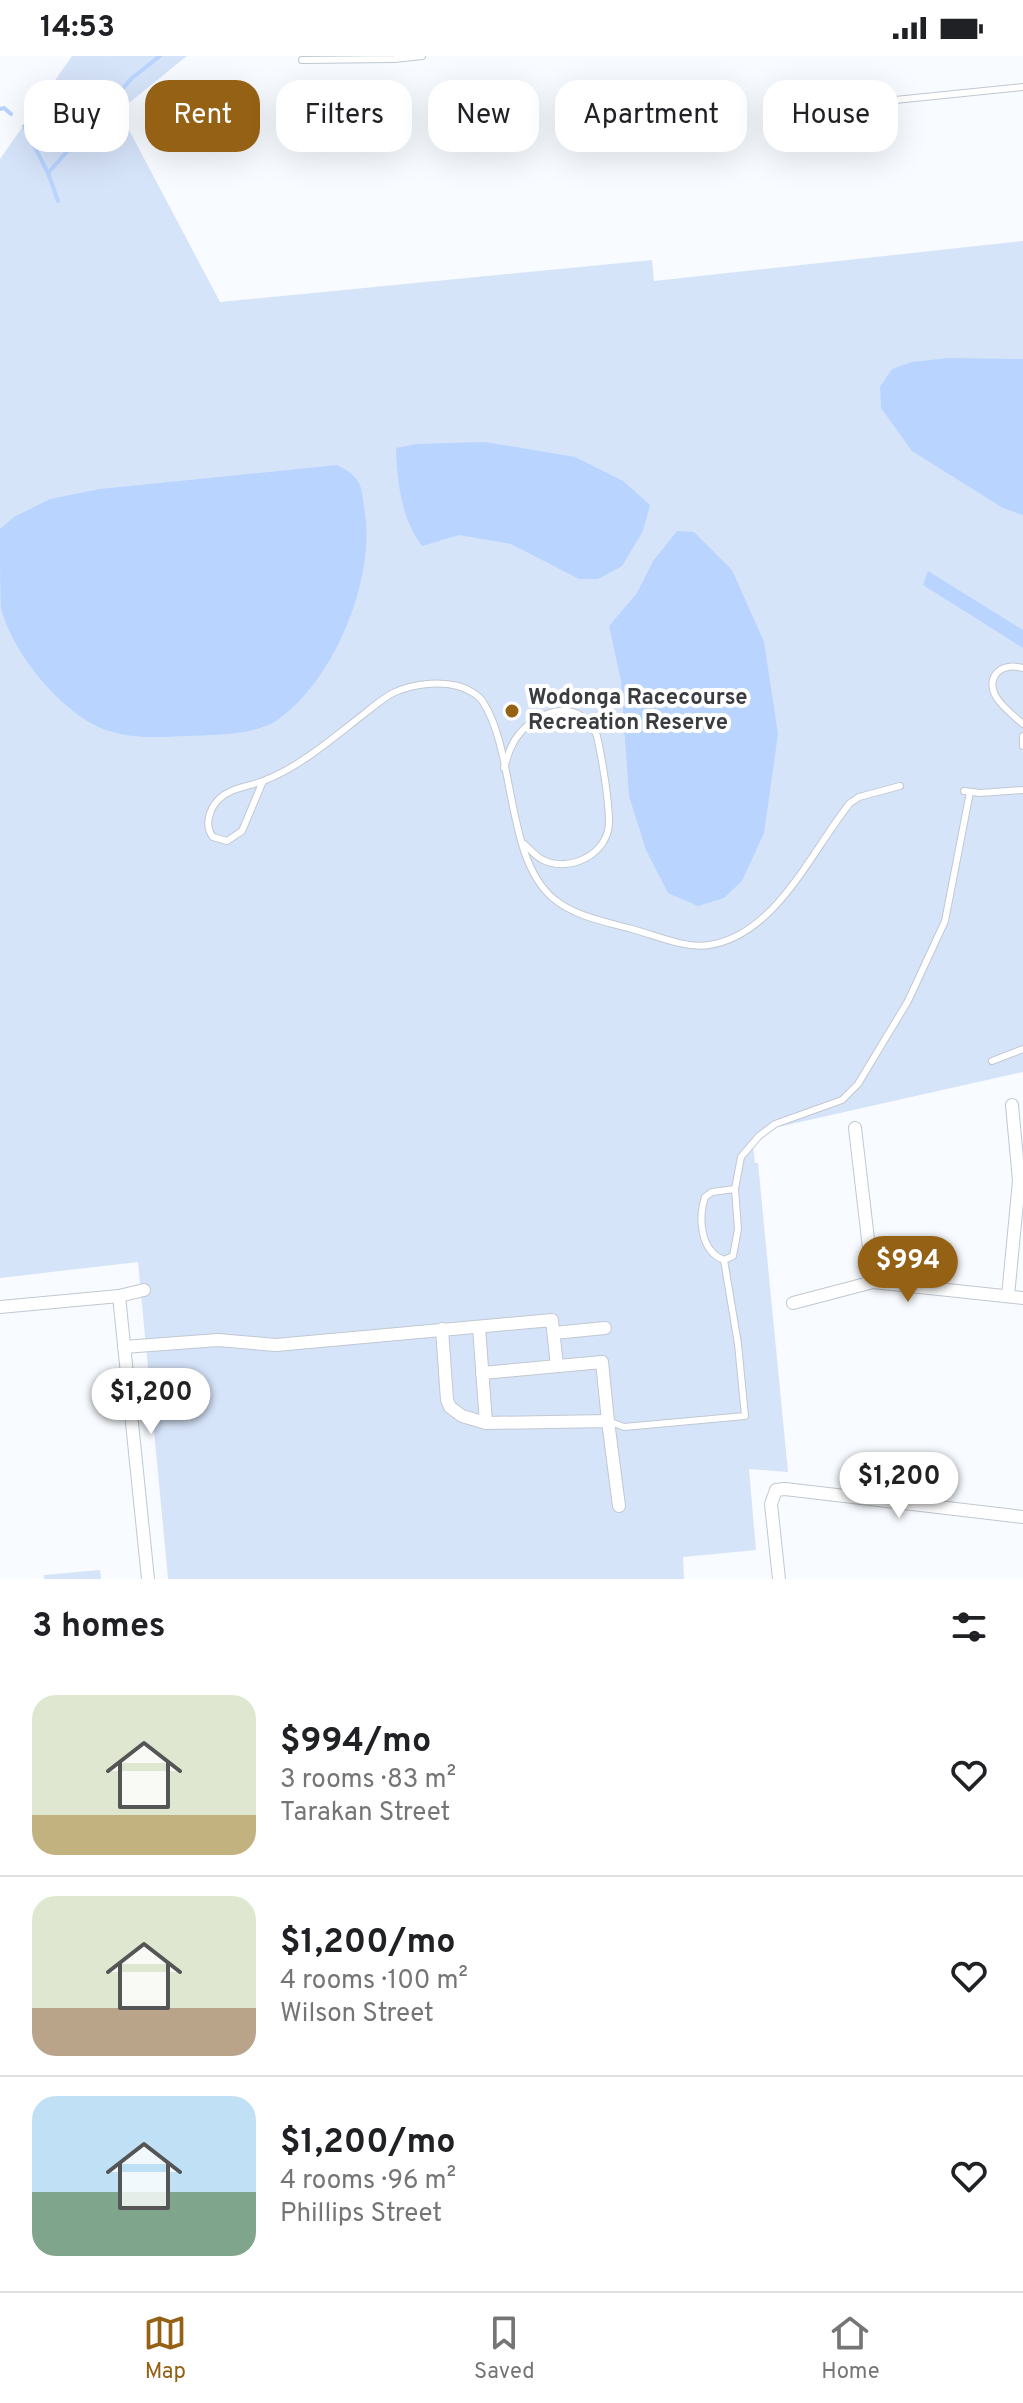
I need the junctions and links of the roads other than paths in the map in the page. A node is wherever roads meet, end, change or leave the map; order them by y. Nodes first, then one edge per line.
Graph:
1 (422, 56) edge
2 (302, 60) dead end
3 (1023, 87) edge
4 (898, 100) edge
5 (1023, 668) edge
6 (1023, 724) edge
7 (1023, 736) edge
8 (1023, 746) edge
9 (504, 769) junction
10 (263, 781) junction
11 (900, 786) dead end
12 (1023, 790) edge
13 (524, 844) junction
14 (1023, 1049) edge
15 (992, 1061) dead end
16 (1012, 1105) dead end
17 (855, 1128) dead end
18 (735, 1189) junction
19 (724, 1260) junction
20 (873, 1282) junction
21 (144, 1290) dead end
22 (119, 1296) junction
23 (1008, 1296) junction
24 (1023, 1298) edge
25 (793, 1303) dead end
26 (0, 1307) edge
27 (479, 1327) junction
28 (605, 1328) dead end
29 (442, 1329) junction
30 (554, 1333) junction
31 (124, 1347) junction
32 (557, 1366) junction
33 (482, 1373) junction
34 (608, 1421) junction
35 (486, 1423) junction
36 (619, 1506) dead end
37 (1023, 1517) edge
38 (148, 1579) edge
39 (779, 1579) edge

1 - 2 lane
3 - 4 lane
5 - 6 lane
7 - 8 lane
9 - 10 lane
9 - 13 lane
9 - 13 lane
10 - 10 lane
11 - 13 lane
12 - 18 lane
14 - 15 lane
16 - 23 street
17 - 20 street
18 - 19 lane
18 - 19 lane
19 - 34 lane
20 - 23 street
20 - 25 street
21 - 22 street
22 - 26 street
22 - 31 street
23 - 24 street
27 - 29 street
27 - 30 street
27 - 33 street
28 - 30 street
29 - 31 street
29 - 35 street
30 - 32 street
31 - 38 street
32 - 33 street
32 - 34 street
33 - 35 street
34 - 35 street
34 - 36 street
37 - 39 street

